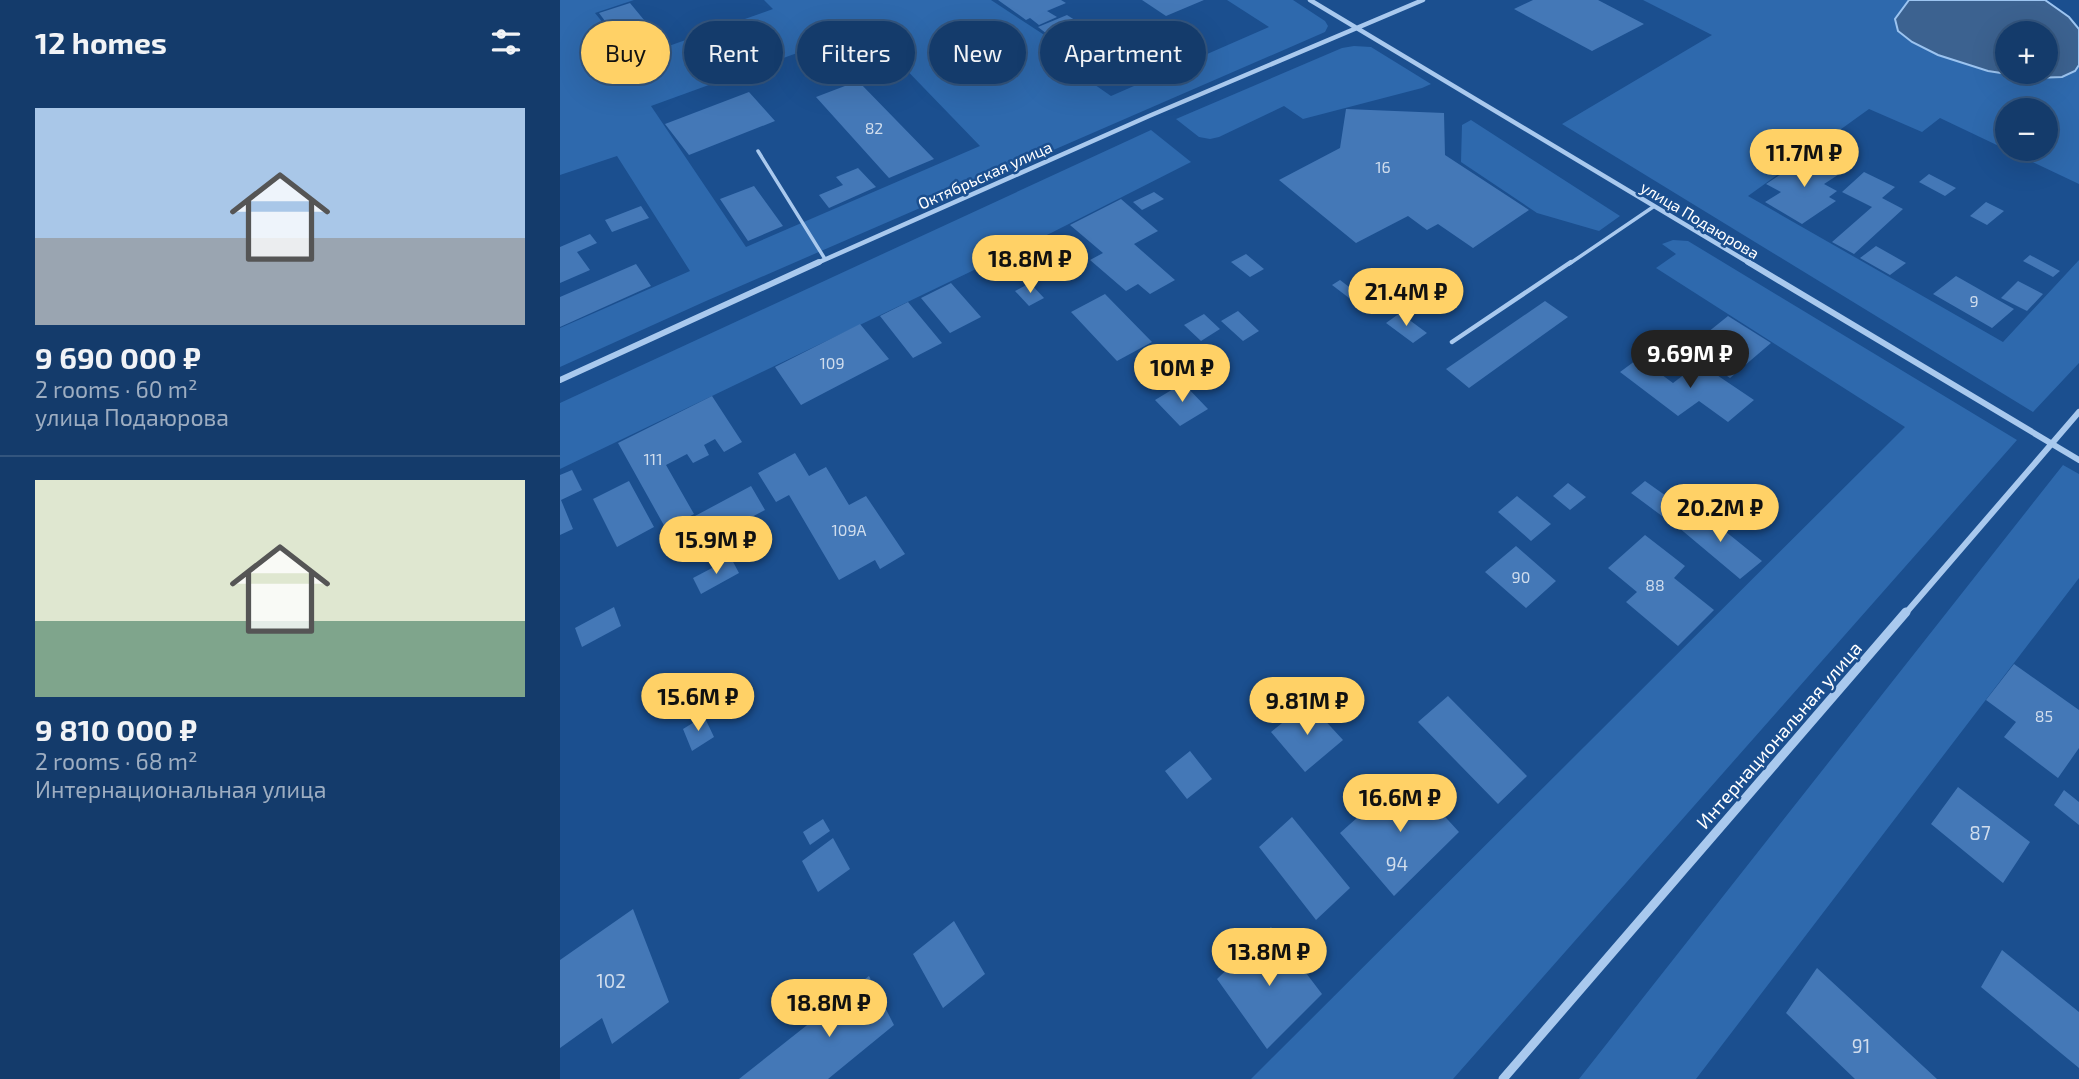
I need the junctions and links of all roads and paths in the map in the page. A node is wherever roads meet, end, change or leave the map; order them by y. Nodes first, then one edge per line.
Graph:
1 (1310, 0) edge
2 (1423, 0) edge
3 (1359, 29) junction
4 (758, 151) dead end
5 (1653, 206) junction
6 (825, 259) junction
7 (1452, 342) dead end
8 (560, 380) edge
9 (2079, 412) edge
10 (2051, 443) junction
11 (2079, 460) edge
12 (1503, 1079) edge

1 - 3 street, улица Подаюрова
2 - 3 street, Октябрьская улица
3 - 5 street, улица Подаюрова
3 - 6 street, Октябрьская улица
4 - 6 lane
5 - 7 lane
5 - 10 street, улица Подаюрова
6 - 8 street, Октябрьская улица
9 - 10 street, Интернациональная улица
10 - 11 street, улица Подаюрова
10 - 12 street, Интернациональная улица

